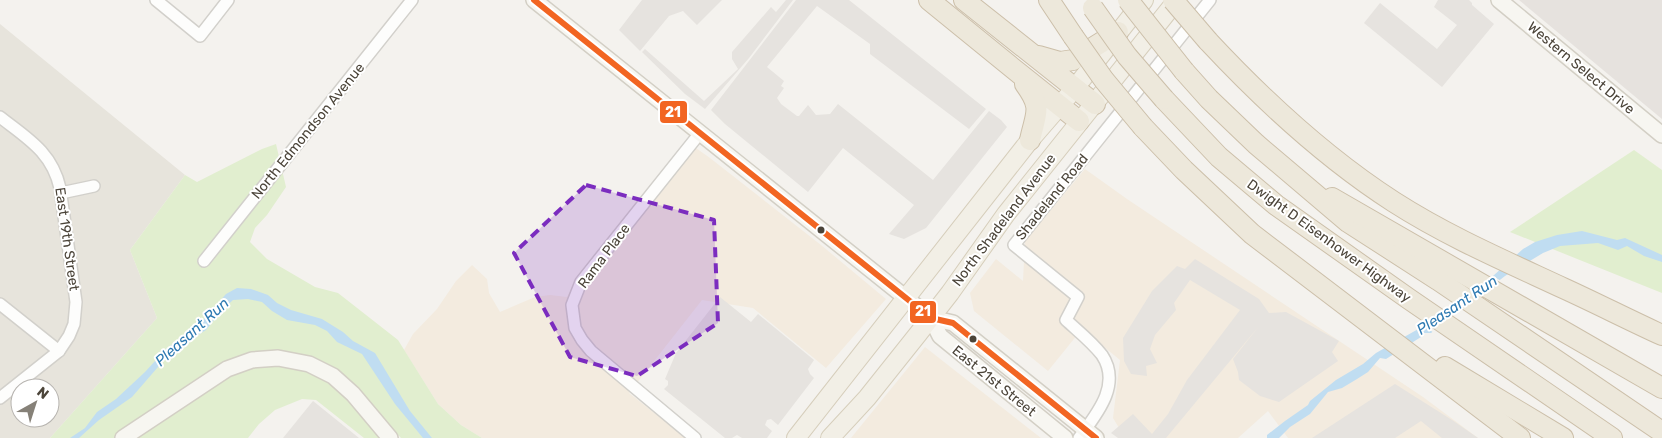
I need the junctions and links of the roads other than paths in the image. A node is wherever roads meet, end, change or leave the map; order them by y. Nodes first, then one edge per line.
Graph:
1 (156, 0) edge
2 (228, 0) edge
3 (412, 0) edge
4 (534, 0) edge
5 (930, 0) edge
6 (964, 0) edge
7 (1050, 0) edge
8 (1128, 0) edge
9 (1144, 0) edge
10 (1173, 0) edge
11 (1178, 0) edge
12 (1210, 0) edge
13 (1499, 0) edge
14 (1090, 4) edge
15 (1118, 32) junction
16 (1032, 53) junction
17 (1015, 70) junction
18 (1075, 88) junction
19 (1095, 104) junction
20 (1060, 106) junction
21 (0, 117) edge
22 (1079, 121) junction
23 (700, 133) junction
24 (1662, 135) edge
25 (1030, 140) junction
26 (1296, 178) junction
27 (94, 186) dead end
28 (60, 193) junction
29 (204, 261) dead end
30 (1553, 284) junction
31 (906, 298) junction
32 (0, 304) edge
33 (931, 318) junction
34 (1662, 324) edge
35 (1662, 335) edge
36 (59, 351) junction
37 (1427, 363) junction
38 (1662, 388) edge
39 (0, 398) edge
40 (1662, 432) edge
41 (1081, 436) edge
42 (123, 438) edge
43 (390, 438) edge
44 (695, 438) edge
45 (796, 438) edge
46 (830, 438) edge
47 (1520, 438) edge
48 (1563, 438) edge
49 (1612, 438) edge

1 - 2 street
3 - 29 street, North Edmondson Avenue
4 - 23 main road, East 21st Street
5 - 17 highway
6 - 16 highway
7 - 37 highway, bridge
8 - 26 highway, Dwight D Eisenhower Highway, bridge
9 - 15 main road, North Shadeland Avenue
10 - 30 highway, bridge
11 - 19 main road, North Shadeland Avenue
12 - 41 street, Shadeland Road
13 - 24 main road, Western Select Drive
14 - 49 highway, Dwight D Eisenhower Highway, bridge
15 - 16 highway
15 - 18 main road, North Shadeland Avenue
16 - 18 highway
17 - 20 highway
17 - 25 highway
18 - 19 highway
18 - 20 main road, North Shadeland Avenue
19 - 22 main road, North Shadeland Avenue
20 - 22 highway
20 - 25 main road, North Shadeland Avenue
21 - 28 street, East 19th Street
22 - 33 main road, North Shadeland Avenue
23 - 31 main road, East 21st Street
23 - 44 street, Rama Place
25 - 31 main road, North Shadeland Avenue
26 - 38 highway
26 - 40 highway, Dwight D Eisenhower Highway
27 - 28 street
28 - 36 street, East 19th Street
30 - 34 highway
30 - 35 highway
31 - 33 main road, East 21st Street
31 - 45 main road, North Shadeland Avenue
32 - 36 street
33 - 41 main road, East 21st Street
33 - 41 main road, East 21st Street
33 - 46 main road, North Shadeland Avenue
36 - 39 street
37 - 47 highway
37 - 48 highway
42 - 43 main road

